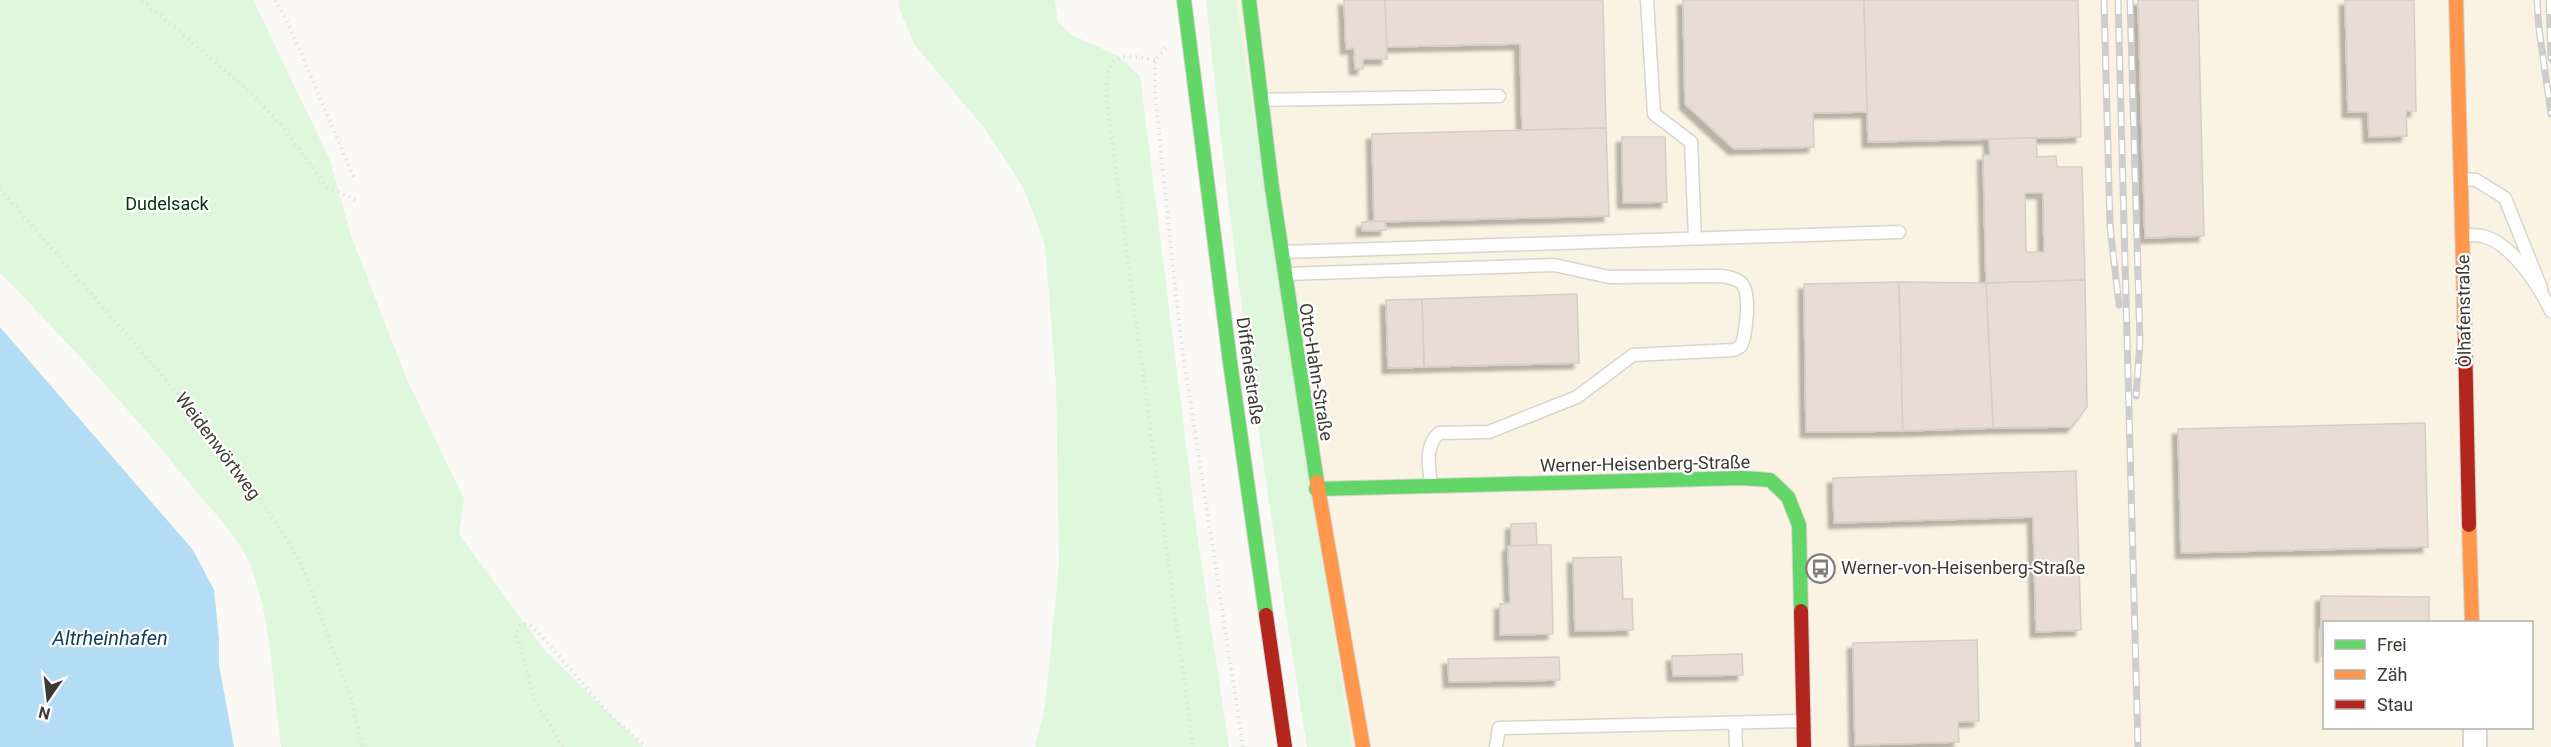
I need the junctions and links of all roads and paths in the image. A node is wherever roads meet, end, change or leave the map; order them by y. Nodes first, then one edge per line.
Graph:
1 (142, 0) edge
2 (275, 0) edge
3 (1184, 0) edge
4 (1249, 0) edge
5 (1647, 0) edge
6 (2456, 0) edge
7 (1187, 26) junction
8 (1155, 60) junction
9 (1498, 96) dead end
10 (1260, 100) junction
11 (2462, 179) junction
12 (355, 180) dead end
13 (0, 189) edge
14 (356, 200) dead end
15 (1899, 232) dead end
16 (2463, 235) junction
17 (1695, 238) junction
18 (1280, 252) junction
19 (1283, 274) junction
20 (2541, 288) junction
21 (2551, 311) edge
22 (1431, 486) junction
23 (1316, 489) junction
24 (2472, 621) edge
25 (1804, 721) junction
26 (1735, 723) junction
27 (2475, 729) edge
28 (362, 747) edge
29 (563, 747) edge
30 (646, 747) edge
31 (1193, 747) edge
32 (1243, 747) edge
33 (1285, 747) edge
34 (1363, 747) edge
35 (1496, 747) edge
36 (1736, 747) edge
37 (1804, 747) edge
38 (2475, 747) edge

1 - 14 path
2 - 12 path
3 - 7 street, Diffenéstraße
4 - 10 street, Otto-Hahn-Straße
5 - 17 lane
6 - 11 street, Ölhafenstraße
7 - 8 path
7 - 33 street, Diffenéstraße
8 - 31 path
8 - 32 path
9 - 10 lane
10 - 18 street, Otto-Hahn-Straße
11 - 16 street, Ölhafenstraße
11 - 20 lane
13 - 28 path, Weidenwörtweg
15 - 17 lane
16 - 20 lane
16 - 24 street, Ölhafenstraße
17 - 18 lane
18 - 19 street, Otto-Hahn-Straße
19 - 22 lane
19 - 23 street, Otto-Hahn-Straße
20 - 21 lane
22 - 23 street, Werner-Heisenberg-Straße
22 - 25 street, Werner-Heisenberg-Straße
23 - 34 street, Otto-Hahn-Straße
25 - 26 lane
25 - 37 street, Werner-Heisenberg-Straße
26 - 35 lane
26 - 36 lane
27 - 38 street
29 - 30 path

